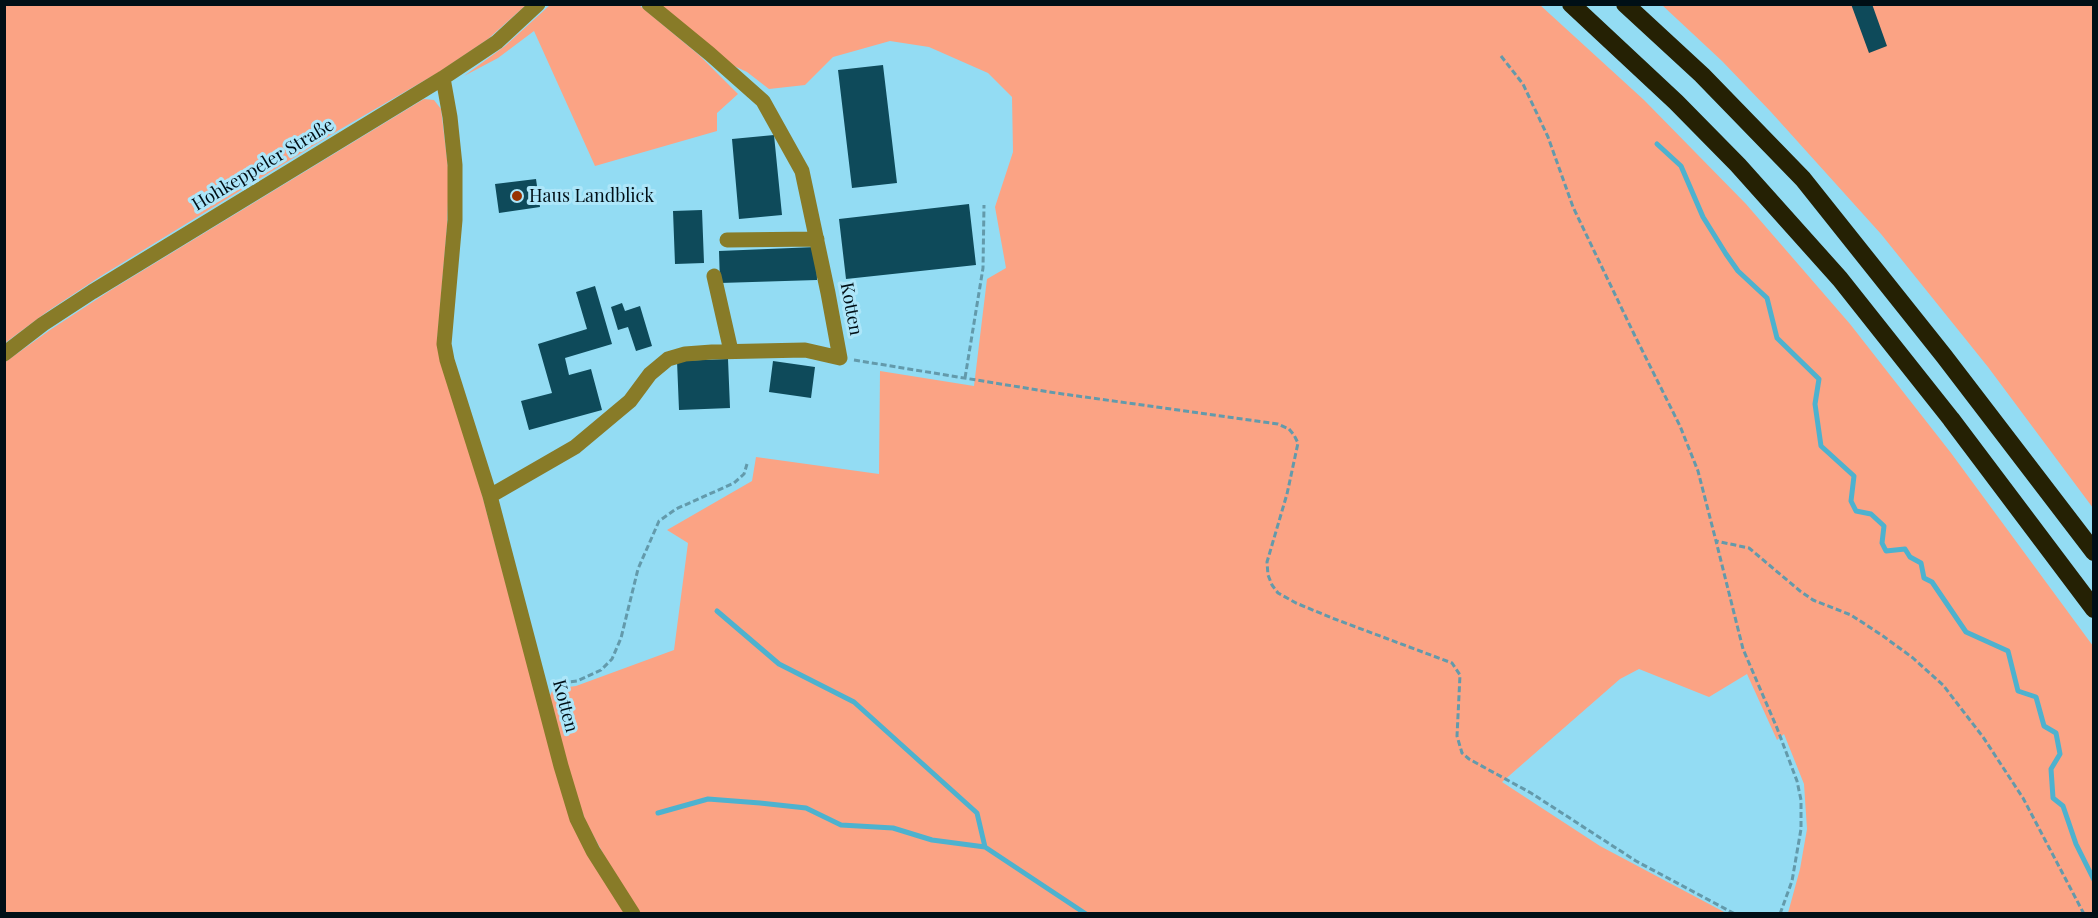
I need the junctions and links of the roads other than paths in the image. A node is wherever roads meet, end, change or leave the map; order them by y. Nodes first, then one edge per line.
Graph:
1 (538, 4) edge
2 (649, 4) edge
3 (1571, 4) edge
4 (1625, 4) edge
5 (443, 78) junction
6 (817, 239) junction
7 (727, 240) dead end
8 (714, 276) dead end
9 (731, 351) junction
10 (4, 354) edge
11 (490, 496) junction
12 (2094, 552) edge
13 (2094, 609) edge
14 (633, 914) edge

1 - 5 street, Hohkeppeler Straße
2 - 6 street, Kotten
3 - 13 highway
4 - 12 highway
5 - 10 street, Hohkeppeler Straße
5 - 11 street, Kotten
6 - 7 street
6 - 9 street, Kotten
8 - 9 street
9 - 11 street, Kotten
11 - 14 street, Kotten

